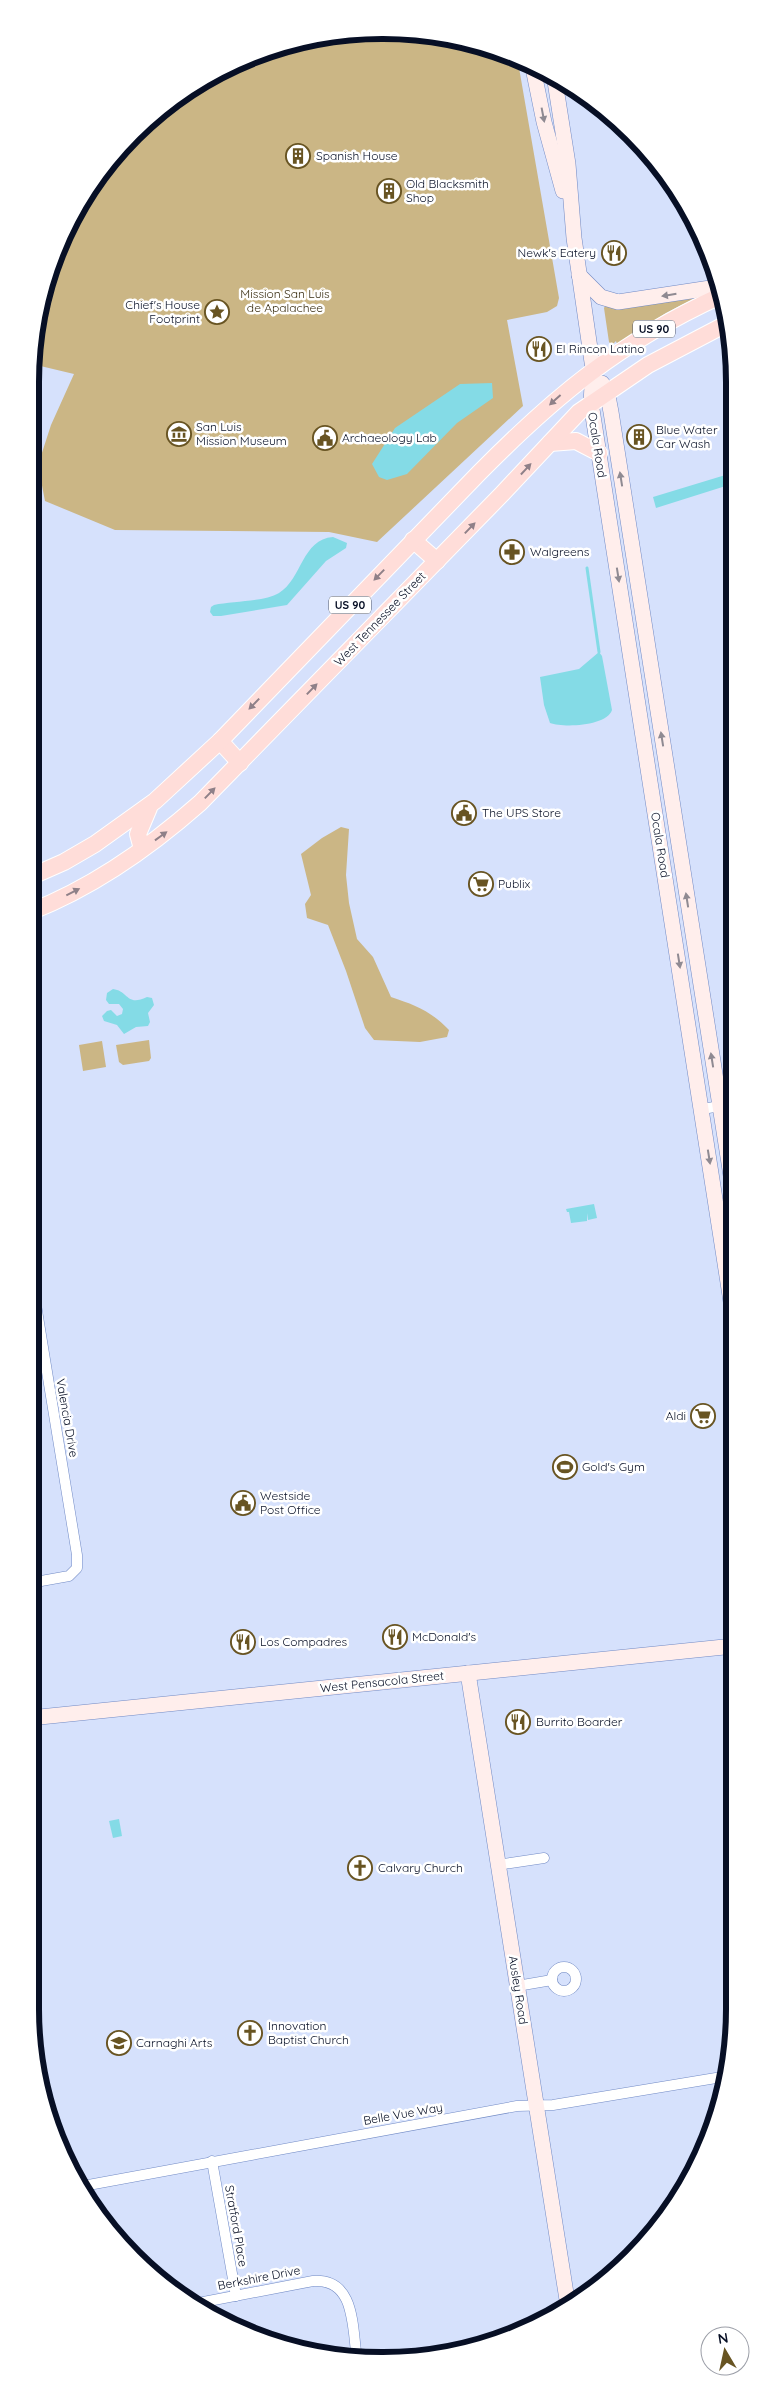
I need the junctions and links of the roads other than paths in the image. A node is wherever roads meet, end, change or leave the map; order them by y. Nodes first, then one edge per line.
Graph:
1 (538, 76) edge
2 (555, 86) edge
3 (562, 165) junction
4 (579, 275) junction
5 (713, 288) edge
6 (716, 298) edge
7 (721, 326) edge
8 (593, 369) junction
9 (607, 391) junction
10 (591, 403) junction
11 (550, 443) junction
12 (599, 452) junction
13 (610, 527) junction
14 (629, 527) junction
15 (413, 540) junction
16 (437, 561) junction
17 (220, 741) junction
18 (240, 763) junction
19 (150, 806) junction
20 (142, 850) junction
21 (39, 873) edge
22 (39, 908) edge
23 (726, 1105) edge
24 (702, 1108) junction
25 (726, 1268) edge
26 (39, 1323) edge
27 (39, 1582) edge
28 (726, 1647) edge
29 (468, 1674) junction
30 (39, 1717) edge
31 (544, 1858) dead end
32 (498, 1865) junction
33 (552, 1980) dead end
34 (517, 1986) junction
35 (720, 2077) edge
36 (536, 2105) junction
37 (212, 2161) junction
38 (88, 2185) edge
39 (236, 2296) junction
40 (567, 2298) edge
41 (204, 2302) edge
42 (356, 2351) edge

1 -> 3 main road, Ocala Road
2 - 3 main road, Ocala Road
3 - 4 main road, Ocala Road
5 -> 4 main road
4 - 8 main road, Ocala Road
6 - 8 main road, US 90
7 - 9 main road, West Tennessee Street / US 90
8 - 9 main road, Ocala Road
8 - 10 main road, Ocala Road
8 -> 15 main road, US 90
9 - 10 main road, West Tennessee Street / US 90
14 -> 9 main road, Ocala Road
10 - 11 main road, West Tennessee Street / US 90
10 - 12 main road, Ocala Road
11 - 12 main road
16 -> 11 main road, West Tennessee Street / US 90
12 - 13 main road, Ocala Road
13 - 14 street
13 -> 24 main road, Ocala Road
23 -> 14 main road, Ocala Road
15 - 16 main road
15 -> 17 main road, US 90
18 -> 16 main road, West Tennessee Street / US 90
17 - 18 main road
17 - 19 main road, US 90
20 -> 18 main road, West Tennessee Street / US 90
19 - 20 main road
19 - 21 main road, US 90
22 -> 20 main road, West Tennessee Street / US 90
23 - 24 street
24 -> 25 main road, Ocala Road
26 - 27 street, Valencia Drive
28 - 29 main road, West Pensacola Street
29 - 30 main road, West Pensacola Street
29 - 32 main road, Ausley Road
31 - 32 street
32 - 34 main road, Ausley Road
33 - 34 street
34 - 36 main road, Ausley Road
35 - 36 street, Belle Vue Way
36 - 37 street, Belle Vue Way
36 - 40 main road, Ausley Road
37 - 38 street, Belle Vue Way
37 - 39 street, Stratford Place
39 - 41 street, Berkshire Drive
39 - 42 street, Berkshire Drive

